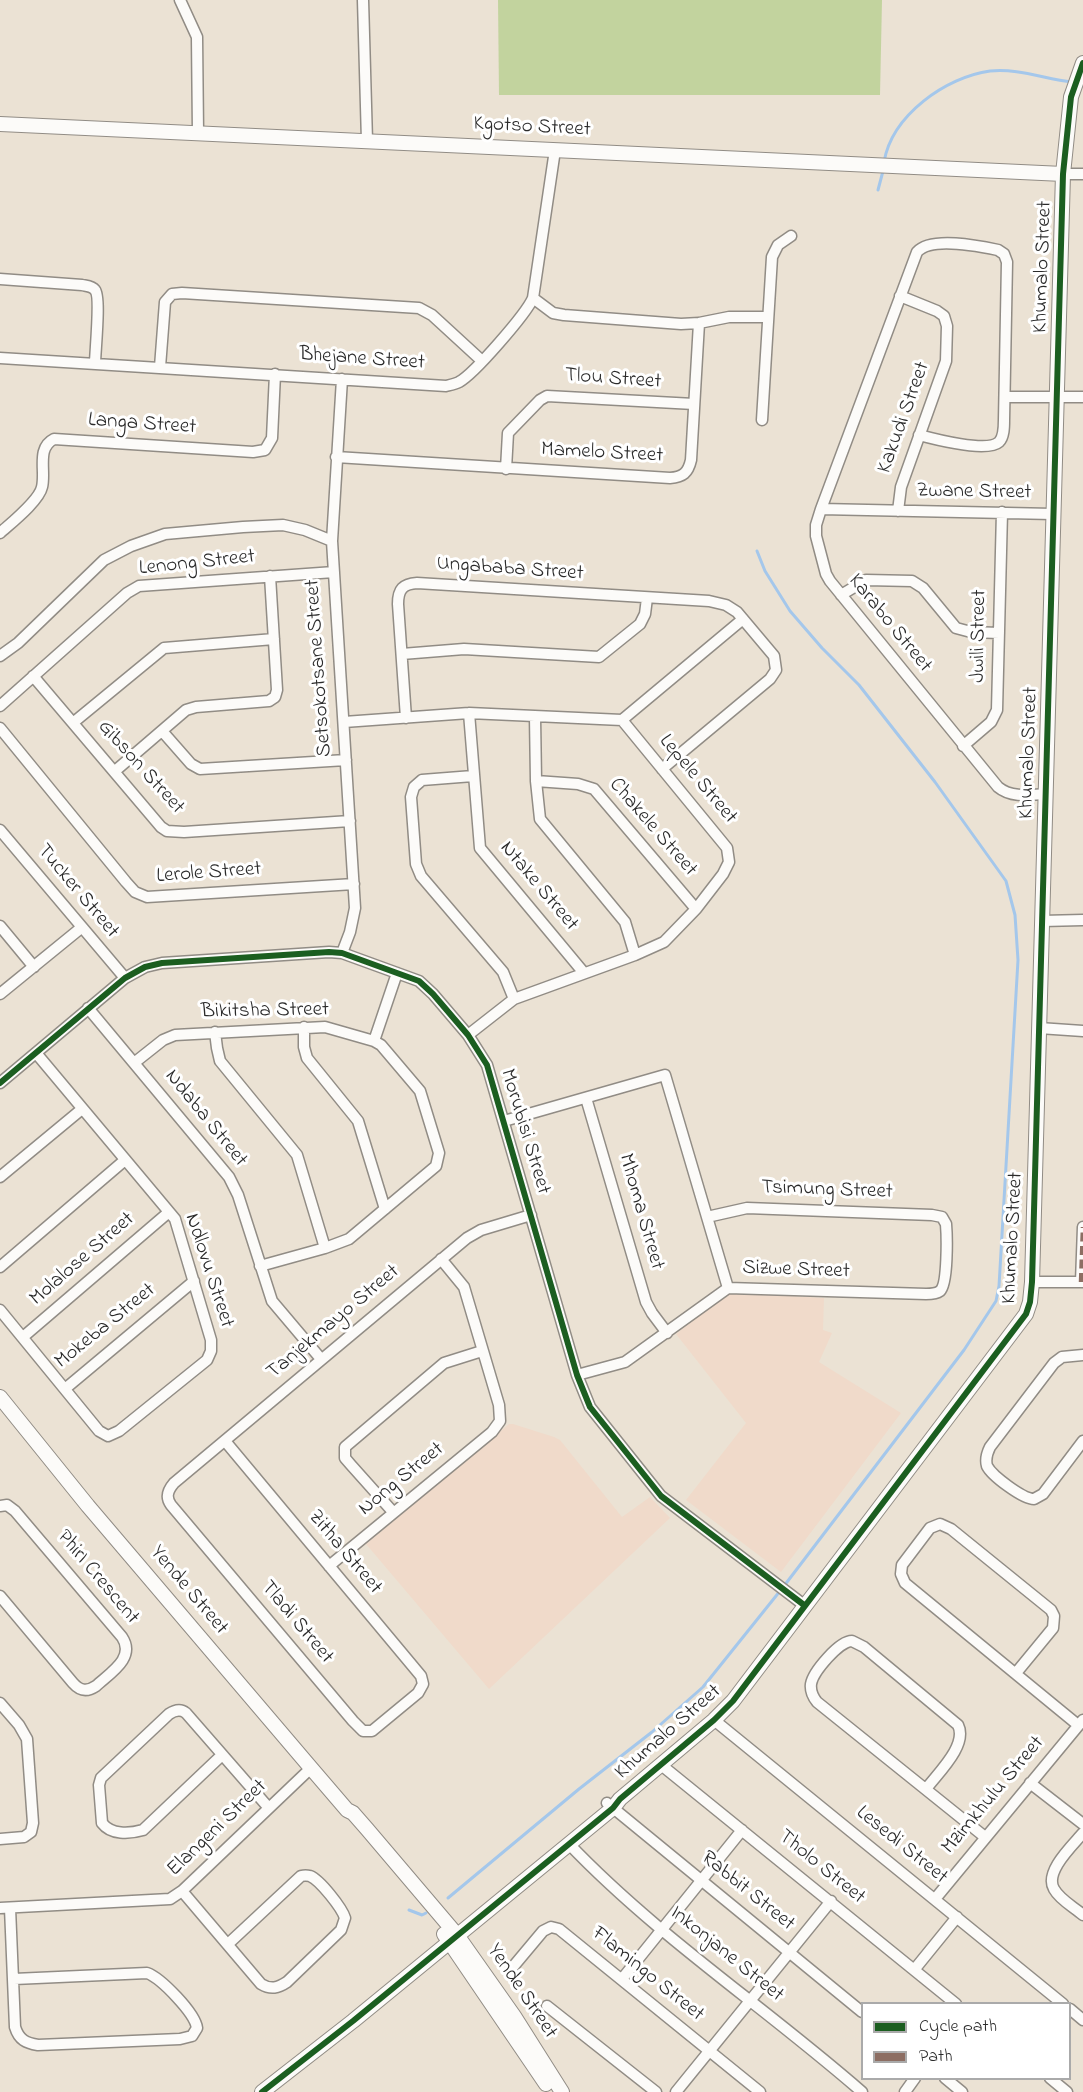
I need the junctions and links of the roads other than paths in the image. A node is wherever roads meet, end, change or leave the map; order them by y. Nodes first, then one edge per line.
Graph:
1 (180, 0) edge
2 (363, 0) edge
3 (1083, 63) edge
4 (0, 124) edge
5 (198, 133) junction
6 (367, 141) junction
7 (555, 150) junction
8 (1063, 174) junction
9 (1083, 174) edge
10 (791, 236) dead end
11 (0, 279) edge
12 (900, 296) junction
13 (533, 298) junction
14 (768, 317) junction
15 (699, 323) junction
16 (0, 358) edge
17 (482, 360) junction
18 (95, 364) junction
19 (160, 367) junction
20 (275, 374) junction
21 (342, 379) junction
22 (1005, 397) junction
23 (1056, 397) junction
24 (1083, 397) edge
25 (694, 404) junction
26 (762, 420) dead end
27 (920, 435) junction
28 (336, 457) junction
29 (506, 469) junction
30 (821, 508) junction
31 (898, 511) junction
32 (1002, 512) junction
33 (1053, 514) junction
34 (0, 533) edge
35 (332, 541) junction
36 (334, 572) junction
37 (270, 576) junction
38 (841, 595) junction
39 (647, 598) junction
40 (742, 619) junction
41 (999, 633) junction
42 (274, 639) junction
43 (402, 654) junction
44 (0, 656) edge
45 (33, 676) junction
46 (0, 706) edge
47 (469, 713) junction
48 (535, 717) junction
49 (406, 718) junction
50 (621, 720) junction
51 (74, 722) junction
52 (344, 722) junction
53 (0, 728) edge
54 (162, 731) junction
55 (963, 746) junction
56 (346, 759) junction
57 (662, 769) junction
58 (115, 771) junction
59 (473, 776) junction
60 (536, 781) junction
61 (1045, 794) junction
62 (350, 821) junction
63 (0, 830) edge
64 (354, 884) junction
65 (696, 909) junction
66 (1083, 920) edge
67 (1042, 921) junction
68 (0, 926) edge
69 (81, 928) junction
70 (342, 953) junction
71 (635, 955) junction
72 (34, 967) junction
73 (398, 973) junction
74 (584, 973) junction
75 (125, 978) junction
76 (0, 994) edge
77 (514, 999) junction
78 (88, 1008) junction
79 (304, 1027) junction
80 (1039, 1029) junction
81 (1083, 1031) edge
82 (215, 1032) junction
83 (468, 1035) junction
84 (374, 1041) junction
85 (36, 1053) junction
86 (134, 1063) junction
87 (0, 1083) edge
88 (586, 1098) junction
89 (82, 1109) junction
90 (504, 1121) junction
91 (125, 1160) junction
92 (0, 1177) edge
93 (385, 1209) junction
94 (169, 1212) junction
95 (531, 1215) junction
96 (707, 1217) junction
97 (945, 1220) joint
98 (1083, 1227) edge
99 (326, 1248) junction
100 (441, 1259) junction
101 (260, 1266) junction
102 (0, 1267) edge
103 (194, 1281) junction
104 (1032, 1282) junction
105 (1082, 1282) edge
106 (728, 1288) junction
107 (0, 1310) edge
108 (667, 1333) junction
109 (23, 1337) junction
110 (482, 1352) junction
111 (1083, 1355) edge
112 (321, 1359) junction
113 (577, 1374) junction
114 (66, 1389) junction
115 (1, 1399) edge
116 (225, 1441) junction
117 (1083, 1441) edge
118 (174, 1484) joint
119 (0, 1506) edge
120 (393, 1512) junction
121 (329, 1566) junction
122 (0, 1596) edge
123 (804, 1605) junction
124 (1016, 1673) junction
125 (418, 1693) joint
126 (0, 1703) edge
127 (714, 1720) junction
128 (1081, 1722) edge
129 (221, 1756) junction
130 (660, 1764) junction
131 (311, 1768) junction
132 (1030, 1783) junction
133 (926, 1789) junction
134 (613, 1803) junction
135 (268, 1808) junction
136 (1083, 1824) edge
137 (742, 1830) junction
138 (1083, 1833) edge
139 (985, 1836) junction
140 (0, 1839) edge
141 (569, 1844) junction
142 (701, 1880) junction
143 (182, 1891) junction
144 (934, 1899) junction
145 (831, 1901) junction
146 (5, 1908) edge
147 (1083, 1915) edge
148 (478, 1917) junction
149 (957, 1917) junction
150 (662, 1929) junction
151 (451, 1935) junction
152 (228, 1944) junction
153 (469, 1951) junction
154 (789, 1952) junction
155 (512, 1968) dead end
156 (914, 1970) junction
157 (14, 1979) junction
158 (622, 1979) junction
159 (395, 1986) junction
160 (380, 1988) junction
161 (749, 2000) junction
162 (954, 2002) edge
163 (1061, 2002) edge
164 (547, 2006) dead end
165 (1071, 2010) edge
166 (861, 2011) edge
167 (1083, 2020) edge
168 (710, 2051) junction
169 (914, 2080) edge
170 (946, 2080) edge
171 (1051, 2080) edge
172 (250, 2092) edge
173 (262, 2092) edge
174 (552, 2092) edge
175 (562, 2092) edge
176 (656, 2092) edge
177 (676, 2092) edge
178 (760, 2092) edge
179 (862, 2092) edge
180 (905, 2092) edge
181 (962, 2092) edge
182 (1067, 2092) edge

1 - 5 street
2 - 6 street
3 - 8 street, Khumalo Street
4 - 5 street, Kgotso Street
5 - 6 street, Kgotso Street
6 - 7 street, Kgotso Street
7 - 8 street, Kgotso Street
7 - 13 street, Bhejane Street
8 - 9 street
8 - 23 street, Khumalo Street
10 - 14 street
11 - 18 street
12 - 22 street, Karabo Street
12 - 27 street, Kakudi Street
12 - 30 street, Karabo Street
13 - 15 street
13 - 17 street, Bhejane Street
14 - 15 street
14 - 26 street
15 - 25 street, Mamelo Street
16 - 18 street, Bhejane Street
17 - 19 street
17 - 21 street, Bhejane Street
18 - 19 street, Bhejane Street
19 - 20 street, Bhejane Street
20 - 21 street, Bhejane Street
20 - 34 street, Langa Street
21 - 28 street, Setsokotsane Street
22 - 23 street
22 - 27 street
23 - 24 street
23 - 33 street, Khumalo Street
25 - 29 street, Tlou Street
25 - 29 street, Mamelo Street
27 - 31 street, Kakudi Street
28 - 29 street, Mamelo Street
28 - 35 street, Setsokotsane Street
30 - 31 street, Zwane Street
30 - 38 street, Karabo Street
31 - 32 street, Zwane Street
32 - 33 street, Zwane Street
32 - 41 street, Jwili Street
33 - 61 street, Khumalo Street
35 - 36 street, Setsokotsane Street
35 - 44 street
36 - 37 street, Lenong Street
36 - 52 street, Setsokotsane Street
37 - 42 street
37 - 45 street, Lenong Street
38 - 41 street
38 - 55 street, Karabo Street
39 - 40 street, Ungababa Street
39 - 43 street
39 - 43 street, Ungababa Street
40 - 50 street
40 - 57 street, Ungababa Street
41 - 55 street, Jwili Street
42 - 51 street
42 - 54 street
43 - 49 street, Ungababa Street
45 - 46 street, Lenong Street
45 - 51 street, Gibson Street
47 - 48 street
47 - 49 street
47 - 59 street, Ntake Street
48 - 50 street
48 - 60 street
49 - 52 street
50 - 57 street, Lepele Street
51 - 58 street, Gibson Street
52 - 56 street, Setsokotsane Street
53 - 64 street, Lerole Street
54 - 56 street
54 - 58 street
55 - 61 street, Karabo Street
56 - 62 street, Setsokotsane Street
57 - 65 street, Lepele Street
58 - 62 street, Gibson Street
59 - 74 street, Ntake Street
59 - 77 street
60 - 65 street, Chakele Street
60 - 71 street
61 - 67 street, Khumalo Street
62 - 64 street, Setsokotsane Street
63 - 69 street, Tucker Street
64 - 70 street, Setsokotsane Street
65 - 71 street, Lepele Street
66 - 67 street
67 - 80 street, Khumalo Street
68 - 72 street
69 - 72 street
69 - 75 street, Tucker Street
70 - 73 street, Morubisi Street
70 - 75 street, Morubisi Street
71 - 74 street, Lepele Street
72 - 76 street
73 - 83 street, Morubisi Street
73 - 84 street
74 - 77 street, Lepele Street
75 - 78 street, Morubisi Street
77 - 83 street, Lepele Street
78 - 85 street, Morubisi Street
78 - 86 street, Ndaba Street
79 - 82 street, Bikitsha Street
79 - 84 street, Bikitsha Street
79 - 93 street
80 - 81 street
80 - 104 street, Khumalo Street
82 - 86 street, Bikitsha Street
82 - 99 street
83 - 90 street, Morubisi Street
84 - 93 street, Bikitsha Street
85 - 87 street, Morubisi Street
85 - 89 street, Ndlovu Street
86 - 101 street, Ndaba Street
88 - 90 street
88 - 96 street, Sizwe Street
88 - 108 street, Mhoma Street
89 - 91 street, Ndlovu Street
89 - 92 street
90 - 95 street, Morubisi Street
91 - 94 street, Ndlovu Street
91 - 102 street
93 - 99 street, Bikitsha Street
94 - 103 street, Ndlovu Street
94 - 109 street, Molalose Street
95 - 100 street, Tanjekmayo Street
95 - 113 street, Morubisi Street
96 - 97 street, Tsimung Street
96 - 106 street, Sizwe Street
97 - 106 street, Sizwe Street
98 - 105 street
99 - 101 street, Bikitsha Street
100 - 110 street
100 - 112 street, Tanjekmayo Street
101 - 112 street, Ndaba Street
103 - 114 street, Mokeba Street
103 - 114 street, Ndlovu Street
104 - 105 street
104 - 123 street, Khumalo Street
106 - 108 street
107 - 109 street, Mokeba Street
108 - 113 street
109 - 114 street, Mokeba Street
110 - 120 street, Nong Street
110 - 120 street
111 - 117 street
112 - 116 street, Tanjekmayo Street
113 - 123 street, Morubisi Street
115 - 131 street, Yende Street
116 - 118 street, Tanjekmayo Street
116 - 121 street, Zitha Street
118 - 125 street, Tladi Street
119 - 122 street, PhirI Crescent
120 - 121 street, Nong Street
121 - 125 street, Zitha Street
123 - 127 street, Khumalo Street
124 - 124 street
124 - 128 street
126 - 140 street
127 - 130 street, Khumalo Street
127 - 144 street, Lesedi Street
128 - 132 street, Mzimkhulu Street
129 - 129 street
129 - 135 street
130 - 134 street, Khumalo Street
130 - 137 street, Tholo Street
131 - 135 street, Elangeni Street
131 - 151 street, Yende Street
132 - 136 street
132 - 139 street, Mzimkhulu Street
133 - 133 street
133 - 139 street
134 - 141 street, Khumalo Street
134 - 142 street, Rabbit Street
134 - 151 street, Khumalo Street
135 - 143 street, Elangeni Street
137 - 142 street
137 - 145 street, Tholo Street
138 - 147 street
139 - 144 street, Mzimkhulu Street
141 - 148 street, Khumalo Street
141 - 150 street, Inkonjane Street
142 - 150 street
142 - 154 street, Rabbit Street
143 - 146 street, Elangeni Street
143 - 152 street
144 - 149 street, Lesedi Street
145 - 154 street
145 - 156 street, Tholo Street
146 - 157 street
148 - 151 street, Khumalo Street
148 - 153 street
149 - 156 street
149 - 163 street, Lesedi Street
150 - 158 street
150 - 161 street, Inkonjane Street
151 - 153 street, Yende Street
151 - 159 street, Khumalo Street
151 - 160 street, Khumalo Street
151 - 174 street, Yende Street
152 - 152 street
153 - 175 street, Yende Street
154 - 161 street
154 - 166 street, Rabbit Street
155 - 158 street, Flamingo Street
156 - 162 street, Tholo Street
157 - 157 street
158 - 168 street, Flamingo Street
159 - 160 street
159 - 173 street, Khumalo Street
160 - 172 street, Khumalo Street
161 - 168 street
161 - 179 street, Inkonjane Street
164 - 176 street
165 - 167 street
168 - 177 street
168 - 178 street, Flamingo Street
169 - 180 street
170 - 181 street
171 - 182 street

